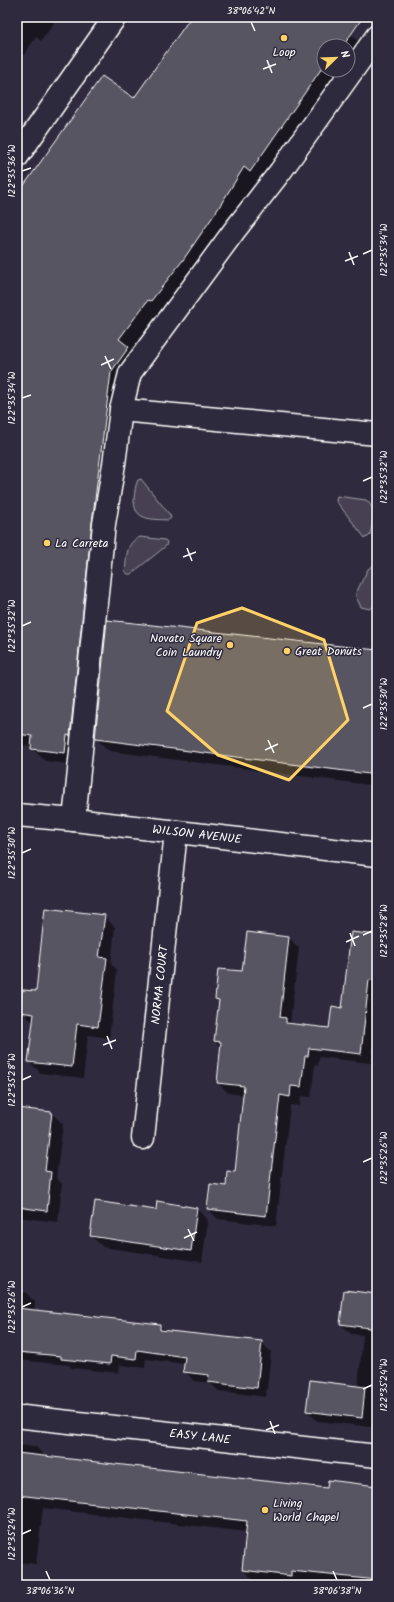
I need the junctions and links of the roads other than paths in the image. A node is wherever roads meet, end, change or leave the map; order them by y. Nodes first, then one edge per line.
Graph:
1 (115, 17) edge
2 (377, 36) edge
3 (17, 157) edge
4 (121, 410) junction
5 (377, 434) edge
6 (17, 815) edge
7 (74, 820) junction
8 (176, 832) junction
9 (377, 855) edge
10 (143, 1138) dead end
11 (24, 1417) dead end
12 (377, 1456) edge

1 - 3 street
2 - 4 street
4 - 5 street
4 - 7 street
6 - 7 street, WILSON AVENUE
7 - 8 street, WILSON AVENUE
8 - 9 street, WILSON AVENUE
8 - 10 street, NORMA COURT
11 - 12 street, EASY LANE

